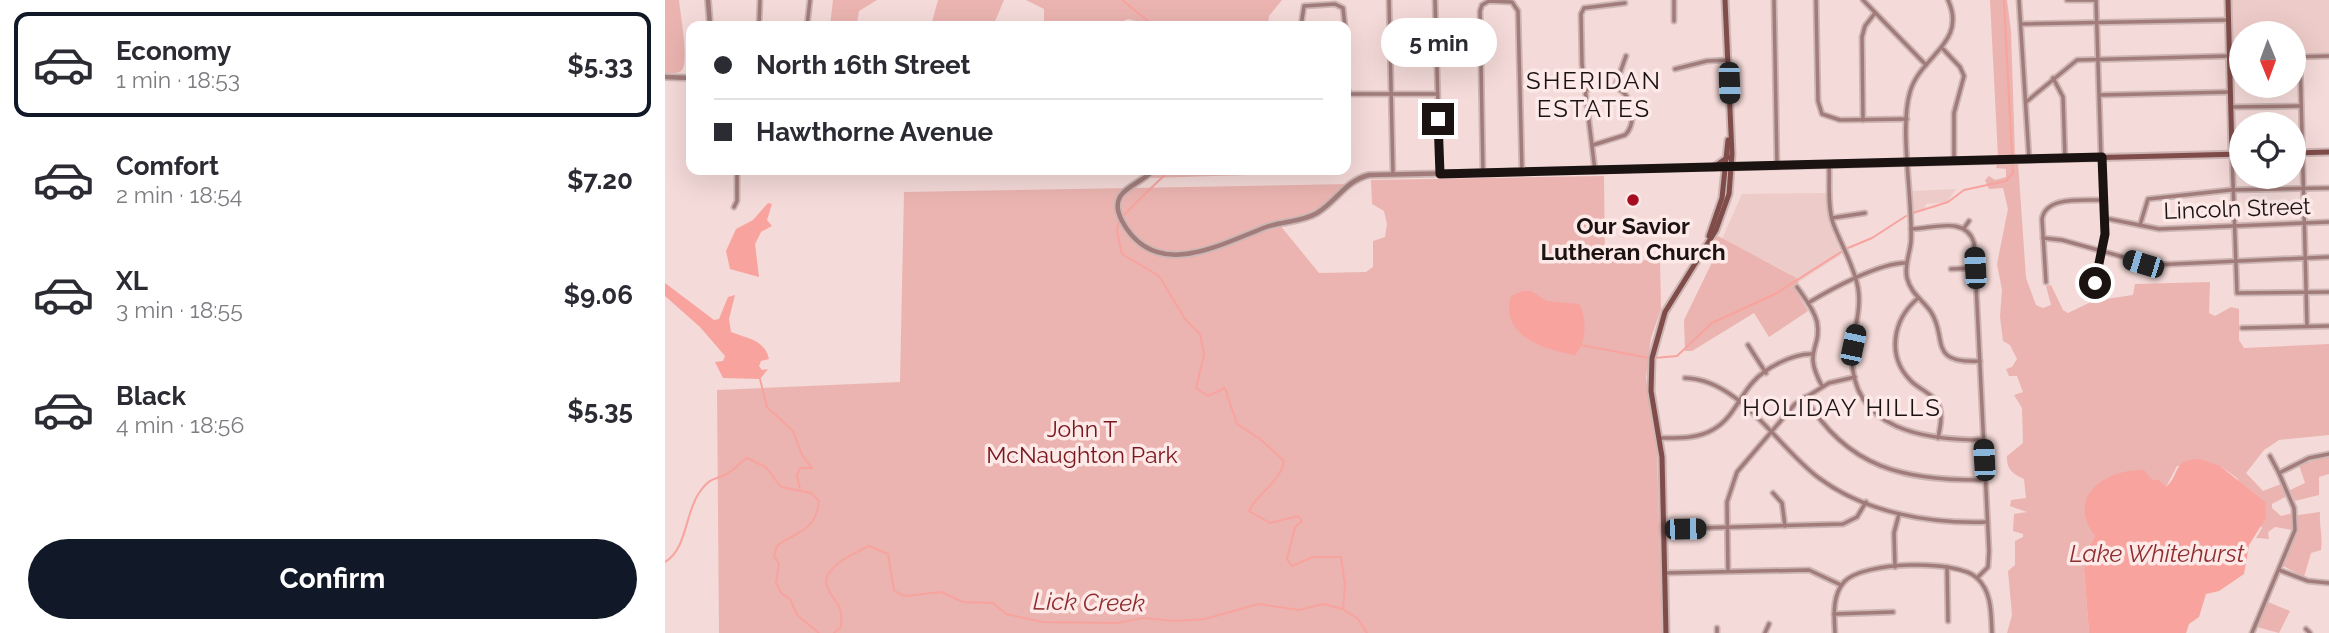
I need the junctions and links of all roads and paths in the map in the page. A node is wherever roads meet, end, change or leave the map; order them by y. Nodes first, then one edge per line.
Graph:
1 (709, 0) edge
2 (759, 0) edge
3 (810, 0) edge
4 (1346, 0) edge
5 (1389, 0) edge
6 (1435, 0) edge
7 (1674, 0) edge
8 (1725, 0) edge
9 (1774, 0) edge
10 (1816, 0) edge
11 (1863, 0) edge
12 (1948, 0) edge
13 (2019, 0) edge
14 (2067, 0) edge
15 (2096, 0) edge
16 (2228, 0) edge
17 (1625, 4) dead end
18 (1342, 5) junction
19 (1875, 13) junction
20 (2228, 20) junction
21 (710, 21) edge
22 (759, 21) edge
23 (808, 21) edge
24 (1302, 21) edge
25 (1344, 21) edge
26 (1674, 21) dead end
27 (2097, 22) junction
28 (2023, 24) junction
29 (2229, 39) edge
30 (1943, 49) junction
31 (1626, 56) dead end
32 (2329, 56) edge
33 (2307, 57) edge
34 (2229, 58) edge
35 (2098, 59) junction
36 (1728, 60) junction
37 (1926, 65) junction
38 (1675, 69) dead end
39 (665, 77) edge
40 (686, 78) edge
41 (2053, 78) junction
42 (1615, 87) junction
43 (1585, 90) junction
44 (2229, 92) edge
45 (1351, 93) edge
46 (1437, 94) junction
47 (1391, 95) junction
48 (2099, 95) junction
49 (2231, 98) edge
50 (2300, 98) edge
51 (2027, 102) junction
52 (2301, 106) junction
53 (2231, 107) junction
54 (2231, 112) edge
55 (2301, 112) edge
56 (1908, 119) junction
57 (1863, 120) junction
58 (1593, 145) junction
59 (2329, 152) edge
60 (2306, 153) edge
61 (2229, 155) edge
62 (1730, 156) junction
63 (2101, 157) junction
64 (2029, 158) junction
65 (2065, 158) junction
66 (1954, 161) junction
67 (1909, 163) junction
68 (1829, 165) junction
69 (1777, 166) junction
70 (1714, 167) junction
71 (1730, 167) junction
72 (1744, 167) junction
73 (1595, 170) junction
74 (1522, 172) junction
75 (1483, 173) junction
76 (1393, 174) junction
77 (1440, 174) junction
78 (737, 175) edge
79 (1147, 175) edge
80 (1728, 179) junction
81 (2306, 188) edge
82 (2329, 188) edge
83 (2268, 189) edge
84 (2304, 189) edge
85 (2233, 190) junction
86 (2104, 200) junction
87 (734, 207) dead end
88 (1865, 213) dead end
89 (1832, 218) junction
90 (2104, 218) junction
91 (1969, 221) dead end
92 (2329, 222) edge
93 (2304, 223) junction
94 (2234, 224) junction
95 (2140, 225) junction
96 (1964, 228) junction
97 (1911, 229) junction
98 (2043, 238) junction
99 (2101, 251) junction
100 (2305, 257) junction
101 (2329, 257) edge
102 (2235, 259) junction
103 (1906, 263) junction
104 (1975, 268) junction
105 (1951, 269) dead end
106 (1856, 279) junction
107 (2046, 282) dead end
108 (2095, 283) dead end
109 (1797, 287) dead end
110 (2307, 292) junction
111 (2329, 292) edge
112 (1917, 299) junction
113 (1808, 303) junction
114 (2329, 326) edge
115 (2307, 327) junction
116 (2242, 328) dead end
117 (1748, 345) dead end
118 (1811, 354) junction
119 (1980, 361) junction
120 (1766, 373) junction
121 (1854, 377) junction
122 (1685, 378) dead end
123 (1822, 386) junction
124 (1805, 397) junction
125 (1739, 403) junction
126 (1771, 430) junction
127 (1660, 438) junction
128 (1938, 438) junction
129 (1983, 440) junction
130 (2329, 454) edge
131 (2270, 456) dead end
132 (2279, 473) junction
133 (1985, 480) junction
134 (1773, 494) dead end
135 (1866, 502) junction
136 (1899, 514) junction
137 (1987, 522) junction
138 (1785, 526) junction
139 (1727, 528) junction
140 (1664, 529) junction
141 (1947, 566) junction
142 (1895, 567) junction
143 (2279, 570) junction
144 (1728, 571) junction
145 (1665, 573) junction
146 (1977, 578) junction
147 (2329, 583) edge
148 (1841, 585) junction
149 (1893, 612) dead end
150 (1834, 614) junction
151 (1948, 621) dead end
152 (1769, 624) dead end
153 (1666, 633) edge
154 (1765, 633) edge
155 (1835, 633) edge
156 (1992, 633) edge
157 (2252, 633) edge

1 - 21 street
2 - 22 street
3 - 23 street
4 - 18 street
5 - 47 street
6 - 46 street
7 - 26 street
8 - 36 main road
9 - 69 street
10 - 57 street
11 - 19 street
12 - 30 street
13 - 28 street
14 - 15 street
15 - 27 street
16 - 20 main road
17 - 43 street
18 - 24 street
18 - 25 street
19 - 37 street
19 - 57 street
20 - 27 street
20 - 29 main road
27 - 28 street
27 - 35 street
28 - 51 street
30 - 37 street
30 - 66 street
31 - 42 street
32 - 33 street
34 - 35 street
35 - 41 street
35 - 48 street
36 - 38 street
36 - 62 main road
37 - 56 street
39 - 40 street
41 - 51 street
41 - 65 street
42 - 43 street
42 - 58 street
43 - 58 street
44 - 48 street
45 - 47 street
46 - 47 street
46 - 77 street
47 - 76 street
48 - 63 street
49 - 53 main road
50 - 52 street
51 - 64 street
52 - 53 street
52 - 55 street
53 - 54 main road
56 - 57 street
56 - 67 street
58 - 73 street
59 - 60 main road
61 - 63 main road
62 - 70 main road
62 - 71 main road
62 - 72 main road
63 - 65 main road
63 - 86 street
64 - 65 main road
64 - 66 main road
66 - 67 main road
67 - 68 main road
67 - 97 street
68 - 69 main road
68 - 89 street
69 - 72 main road
70 - 71 street
70 - 73 street
70 - 80 main road
71 - 72 main road
71 - 80 main road
72 - 80 main road
73 - 74 street
74 - 75 street
74 - 75 street
75 - 77 street
76 - 77 street
76 - 79 street
78 - 87 street
80 - 127 main road
81 - 82 street
83 - 85 street
84 - 93 street
85 - 94 street
85 - 95 street
86 - 90 street
86 - 98 street
88 - 89 street
89 - 106 street
90 - 95 street, Lincoln Street
90 - 99 street
91 - 96 street
92 - 93 street, Lincoln Street
93 - 94 street, Lincoln Street
93 - 100 street
94 - 95 street, Lincoln Street
94 - 102 street
96 - 97 street
96 - 104 street
97 - 103 street
98 - 99 street
98 - 107 street
99 - 102 street
99 - 108 street
100 - 101 street
100 - 102 street
100 - 110 street
102 - 110 street
103 - 106 street
103 - 112 street
104 - 105 street
104 - 119 street
106 - 113 street
106 - 121 street
109 - 113 street
110 - 111 street
110 - 115 street
112 - 119 street
112 - 128 street
113 - 118 street
114 - 115 street
115 - 116 street
117 - 120 street
118 - 120 street
118 - 123 street
119 - 129 street
120 - 125 street
121 - 123 street
121 - 128 street
122 - 125 street
123 - 124 street
124 - 126 street
124 - 133 street
125 - 126 street
125 - 127 street
126 - 135 street
126 - 139 street
127 - 140 main road
128 - 129 street
129 - 133 street
130 - 132 street
131 - 132 street
132 - 143 street
133 - 137 street
134 - 138 street
135 - 136 street
135 - 138 street
136 - 137 street
136 - 142 street
137 - 146 street
138 - 139 street
139 - 140 street
139 - 144 street
140 - 145 main road
141 - 142 street
141 - 146 street
141 - 151 street
142 - 148 street
143 - 147 street
143 - 157 street
144 - 145 street
144 - 148 street
145 - 153 main road
146 - 156 street
148 - 150 street
149 - 150 street
150 - 155 street
152 - 154 street

